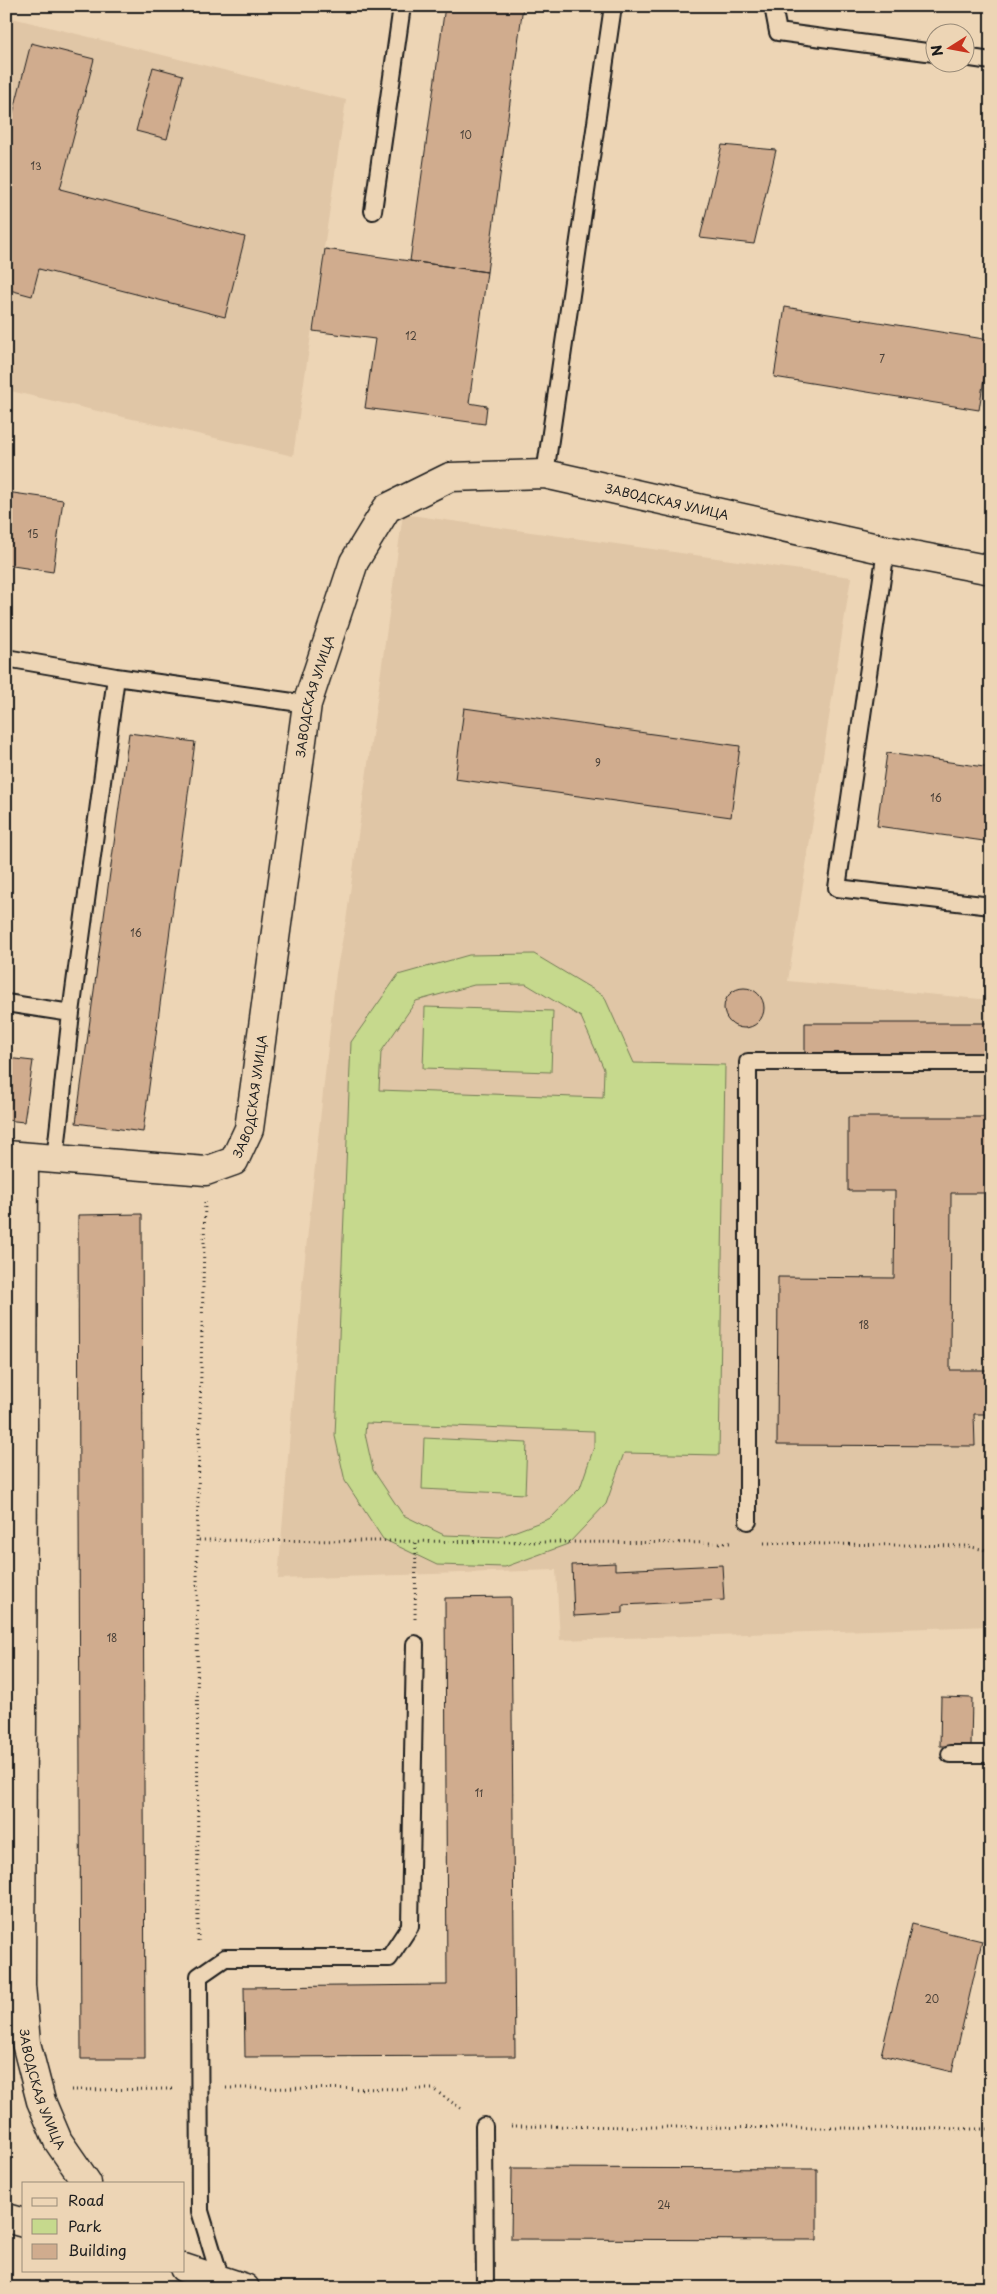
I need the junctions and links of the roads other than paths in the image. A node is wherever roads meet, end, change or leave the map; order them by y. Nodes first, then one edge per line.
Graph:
1 (402, 6) edge
2 (613, 6) edge
3 (773, 6) edge
4 (924, 52) edge
5 (974, 58) edge
6 (991, 61) edge
7 (373, 211) dead end
8 (545, 474) junction
9 (886, 550) junction
10 (991, 570) edge
11 (6, 658) edge
12 (116, 677) junction
13 (307, 704) junction
14 (991, 906) edge
15 (6, 1004) edge
16 (71, 1013) junction
17 (991, 1062) edge
18 (15, 1156) edge
19 (55, 1160) junction
20 (748, 1521) dead end
21 (415, 1644) road end
22 (950, 1754) dead end
23 (991, 1754) edge
24 (484, 2126) road end
25 (86, 2182) edge
26 (6, 2218) edge
27 (22, 2222) edge
28 (185, 2268) edge
29 (233, 2284) edge
30 (485, 2288) edge

1 - 7 lane
2 - 8 lane
3 - 4 lane
5 - 6 lane
8 - 9 street, ЗАВОДСКАЯ УЛИЦА
8 - 13 street, ЗАВОДСКАЯ УЛИЦА
9 - 10 street, ЗАВОДСКАЯ УЛИЦА
9 - 14 lane
11 - 12 lane
12 - 13 lane
12 - 16 lane
13 - 19 street, ЗАВОДСКАЯ УЛИЦА
15 - 16 lane
16 - 19 lane
17 - 20 lane
18 - 19 street, ЗАВОДСКАЯ УЛИЦА
18 - 25 street, ЗАВОДСКАЯ УЛИЦА
21 - 29 lane
22 - 23 lane
24 - 30 lane
26 - 27 street
28 - 29 street

